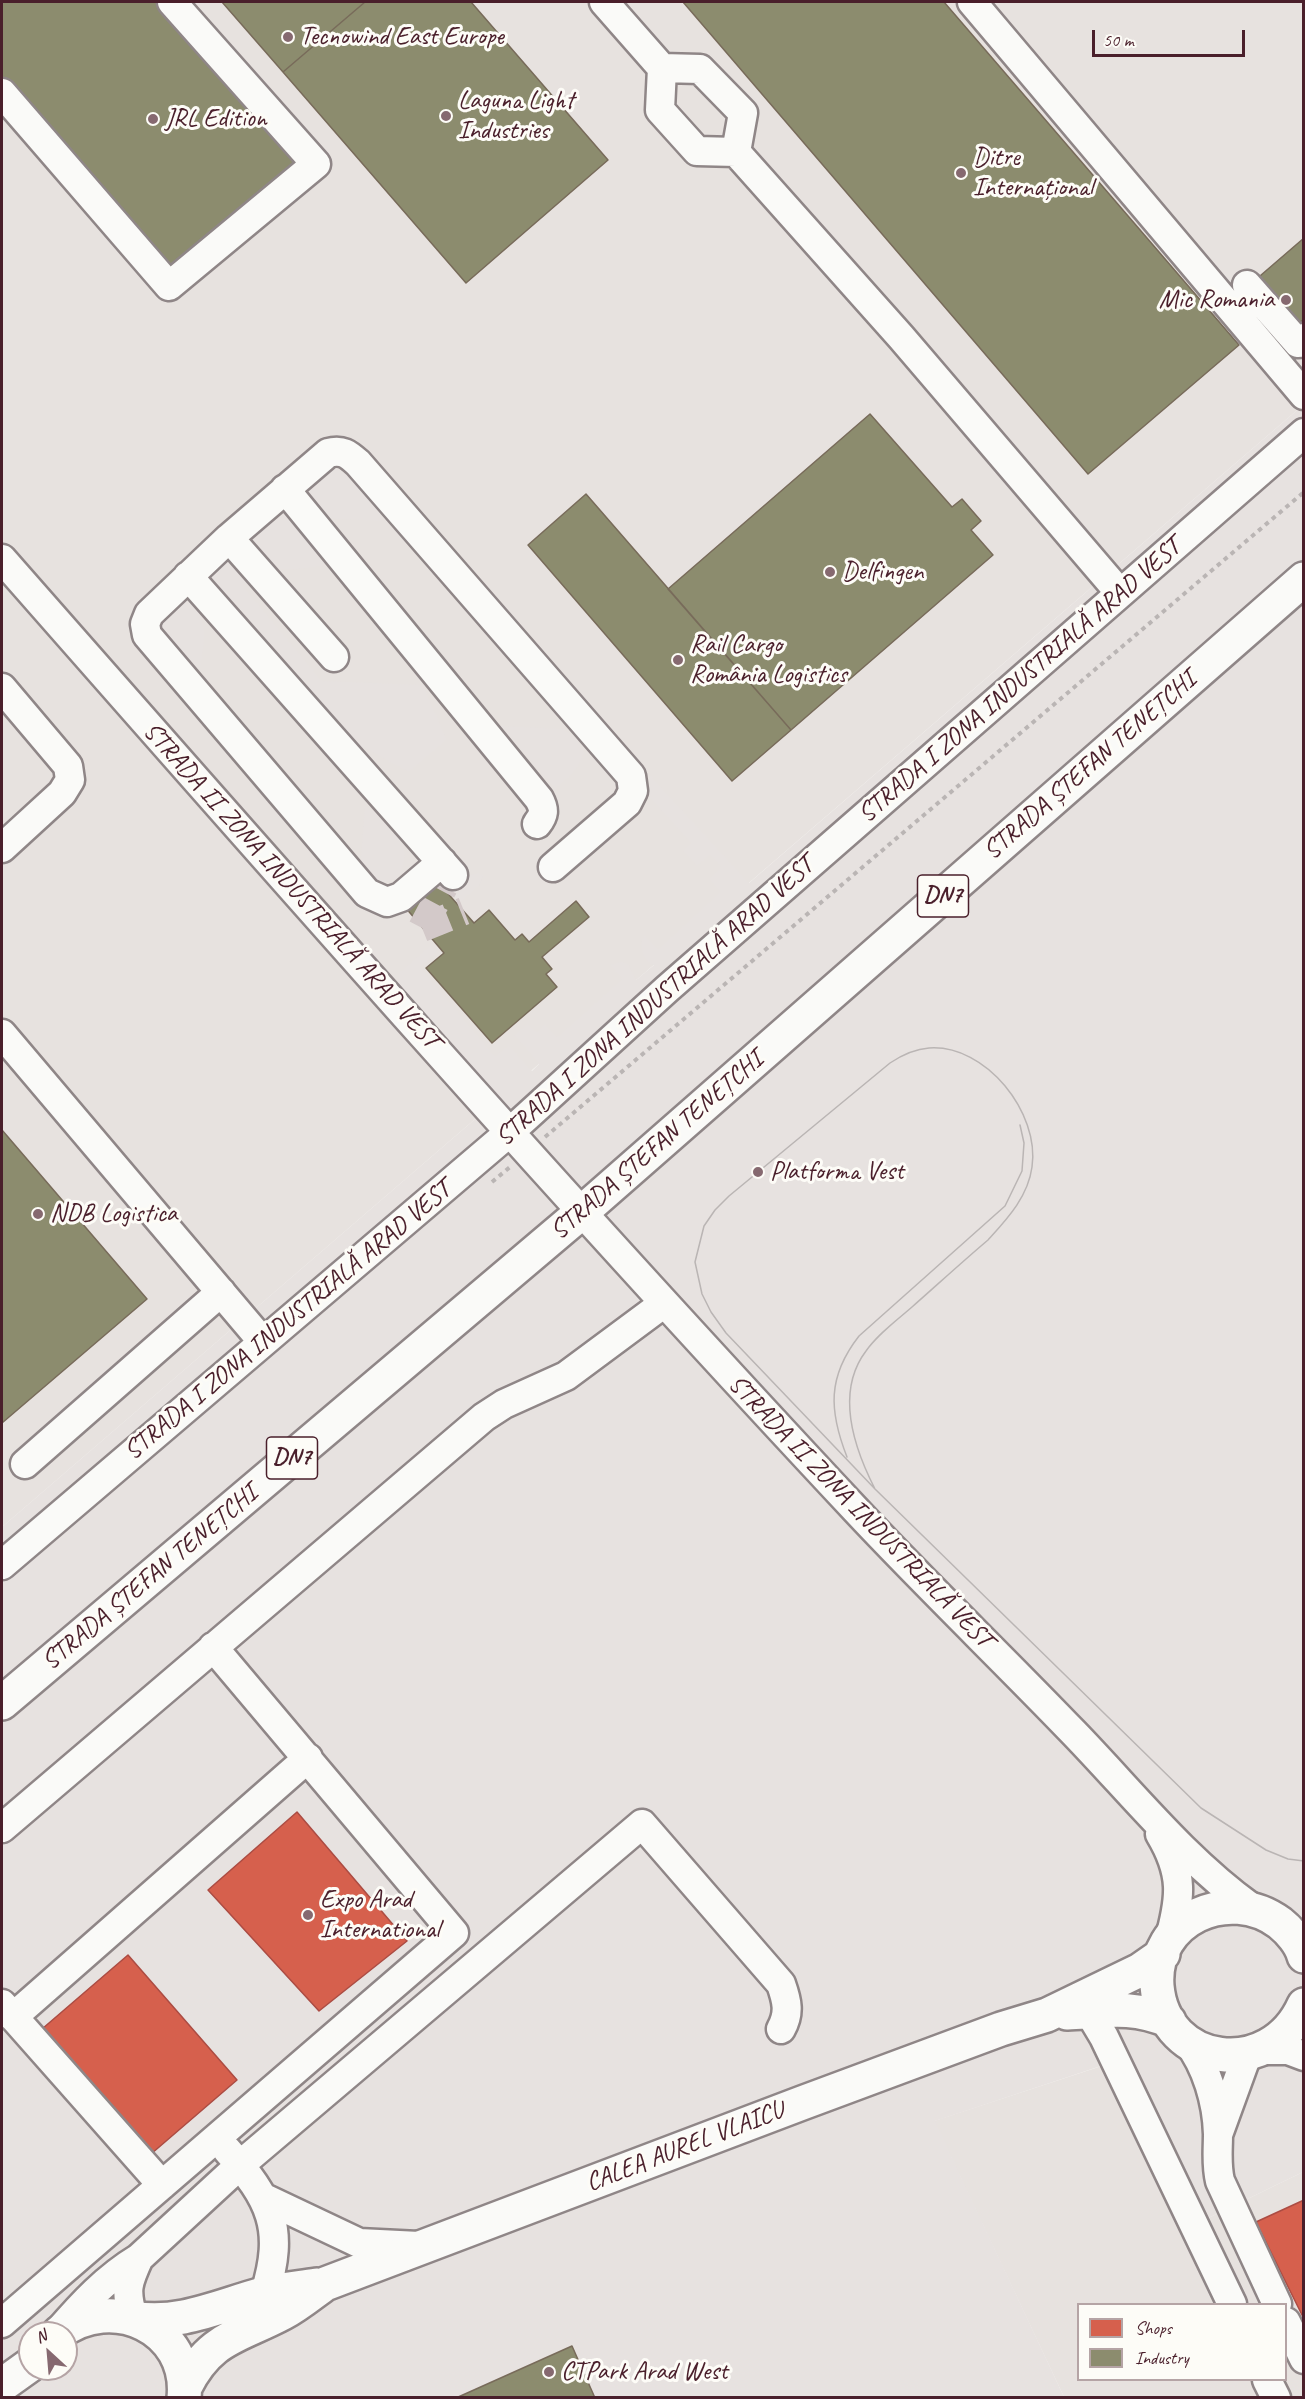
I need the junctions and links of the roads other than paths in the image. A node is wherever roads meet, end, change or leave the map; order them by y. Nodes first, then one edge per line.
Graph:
1 (172, 2) edge
2 (604, 2) edge
3 (972, 2) edge
4 (662, 68) junction
5 (2, 93) edge
6 (735, 152) junction
7 (1247, 285) dead end
8 (1304, 338) edge
9 (1304, 395) edge
10 (1304, 433) edge
11 (285, 489) junction
12 (229, 538) junction
13 (2, 560) edge
14 (188, 576) junction
15 (1304, 579) edge
16 (1120, 593) junction
17 (334, 657) dead end
18 (2, 688) edge
19 (537, 824) dead end
20 (2, 848) edge
21 (553, 867) dead end
22 (2, 1034) edge
23 (520, 1141) junction
24 (582, 1212) junction
25 (221, 1292) junction
26 (663, 1304) junction
27 (263, 1342) junction
28 (25, 1464) dead end
29 (2, 1565) edge
30 (213, 1647) junction
31 (2, 1703) edge
32 (308, 1758) junction
33 (1144, 1807) junction
34 (2, 1828) edge
35 (1259, 1911) junction
36 (1304, 1913) edge
37 (1166, 1947) junction
38 (1304, 1956) edge
39 (1304, 2005) edge
40 (7, 2010) edge
41 (1089, 2012) junction
42 (1047, 2015) junction
43 (781, 2029) dead end
44 (1178, 2031) junction
45 (1255, 2052) junction
46 (1304, 2056) edge
47 (1218, 2134) junction
48 (216, 2137) junction
49 (240, 2165) junction
50 (162, 2185) junction
51 (264, 2198) junction
52 (421, 2246) junction
53 (139, 2258) junction
54 (325, 2284) junction
55 (265, 2293) junction
56 (1232, 2303) edge
57 (1277, 2303) edge
58 (133, 2318) junction
59 (68, 2321) edge
60 (78, 2321) edge
61 (2, 2323) edge
62 (1287, 2324) edge
63 (1304, 2359) edge
64 (18, 2374) edge
65 (34, 2381) edge
66 (1268, 2381) edge
67 (2, 2385) edge
68 (184, 2392) edge
69 (32, 2397) edge
70 (1276, 2397) edge

1 - 5 street
2 - 4 street
3 - 9 street
4 - 6 street
4 - 6 street
6 - 16 street
7 - 8 street
10 - 16 street, STRADA I ZONA INDUSTRIALĂ ARAD VEST
11 - 12 street
11 - 19 street
11 - 21 street
12 - 14 street
12 - 17 street
13 - 23 street, STRADA II ZONA INDUSTRIALĂ ARAD VEST
14 - 14 street
15 - 24 main road, STRADA ȘTEFAN TENEȚCHI / DN7
16 - 23 street, STRADA I ZONA INDUSTRIALĂ ARAD VEST
18 - 20 street
22 - 25 street
23 - 24 street, STRADA II ZONA INDUSTRIALĂ ARAD VEST
23 - 27 street, STRADA I ZONA INDUSTRIALĂ ARAD VEST
24 - 26 street, STRADA II ZONA INDUSTRIALĂ VEST
24 - 31 main road, STRADA ȘTEFAN TENEȚCHI / DN7
25 - 27 street
25 - 28 street
26 - 30 street
26 - 33 street, STRADA II ZONA INDUSTRIALĂ VEST
27 - 29 street, STRADA I ZONA INDUSTRIALĂ ARAD VEST
30 - 32 street
30 - 34 street
32 - 40 street
32 - 48 street
33 - 35 street, STRADA II ZONA INDUSTRIALĂ VEST
33 - 37 street, STRADA II ZONA INDUSTRIALĂ VEST
35 - 36 main road, CALEA AUREL VLAICU
35 - 37 main road, CALEA AUREL VLAICU
35 - 38 main road
37 - 42 main road, CALEA AUREL VLAICU
37 - 44 main road
39 - 45 main road
40 - 50 street
41 - 42 main road, CALEA AUREL VLAICU
41 - 44 main road, CALEA AUREL VLAICU
41 - 56 street
42 - 52 main road, CALEA AUREL VLAICU
43 - 49 street
44 - 45 main road, CALEA AUREL VLAICU
44 - 47 street
45 - 46 street
45 - 47 street
47 - 57 street
48 - 49 street
48 - 50 street
49 - 51 street
49 - 53 street
50 - 61 street
51 - 52 street
51 - 55 street
52 - 54 main road, CALEA AUREL VLAICU
53 - 58 street
53 - 59 street
54 - 55 main road
54 - 68 main road
55 - 58 main road
58 - 60 main road
58 - 68 main road
62 - 63 street
64 - 67 main road
65 - 69 main road
66 - 70 street

